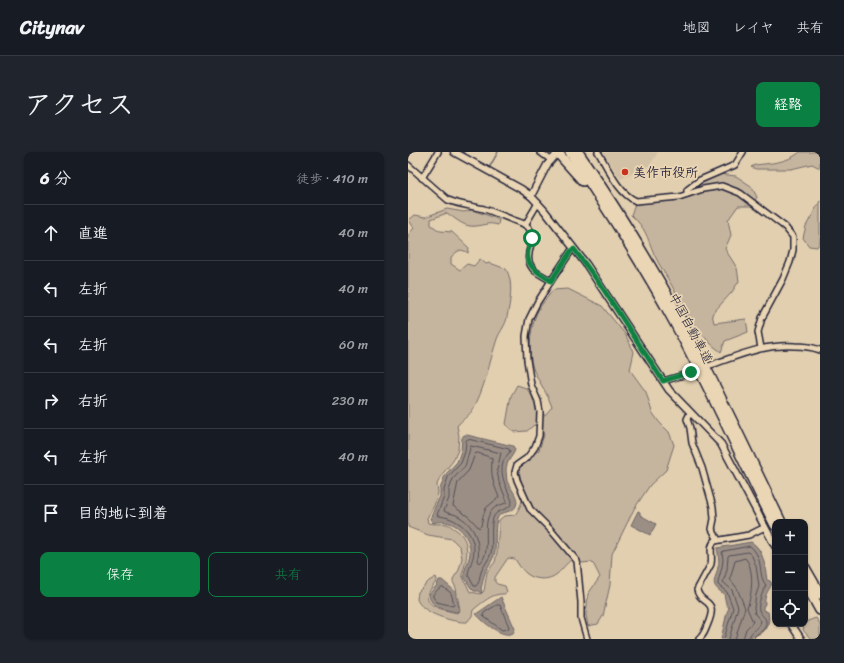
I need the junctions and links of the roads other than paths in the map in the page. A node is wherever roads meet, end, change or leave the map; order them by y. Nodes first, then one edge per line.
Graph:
1 (438, 152) edge
2 (454, 152) edge
3 (540, 152) edge
4 (570, 152) edge
5 (578, 152) edge
6 (584, 152) edge
7 (598, 152) edge
8 (743, 152) edge
9 (557, 154) edge
10 (551, 160) junction
11 (408, 165) edge
12 (422, 178) junction
13 (687, 194) junction
14 (531, 196) junction
15 (609, 199) junction
16 (538, 203) junction
17 (525, 225) junction
18 (629, 245) junction
19 (574, 249) junction
20 (551, 281) junction
21 (761, 348) junction
22 (820, 350) edge
23 (711, 365) dead end
24 (691, 372) dead end
25 (663, 381) junction
26 (690, 413) junction
27 (773, 519) edge
28 (781, 519) edge
29 (765, 527) junction
30 (718, 540) junction
31 (772, 540) edge
32 (808, 573) edge
33 (808, 588) edge
34 (820, 594) edge
35 (820, 610) edge
36 (794, 627) edge
37 (587, 639) edge
38 (699, 639) edge
39 (801, 639) edge

1 - 12 street
2 - 14 street
3 - 10 street
4 - 18 highway, 中国自動車道
5 - 15 highway, 中国自動車道
6 - 15 highway
7 - 13 street
8 - 13 street
9 - 10 street
9 - 18 highway
10 - 14 street
11 - 12 street
12 - 17 street
13 - 21 street
14 - 16 street
15 - 28 highway, 中国自動車道
16 - 17 street
16 - 19 street
17 - 20 street
18 - 27 highway, 中国自動車道
19 - 20 street
19 - 25 street
20 - 37 street
21 - 22 street
21 - 23 street
24 - 25 street
25 - 26 street
26 - 29 street
26 - 30 street
29 - 30 street
29 - 31 street
30 - 38 street
32 - 34 highway
33 - 35 highway
36 - 39 street

